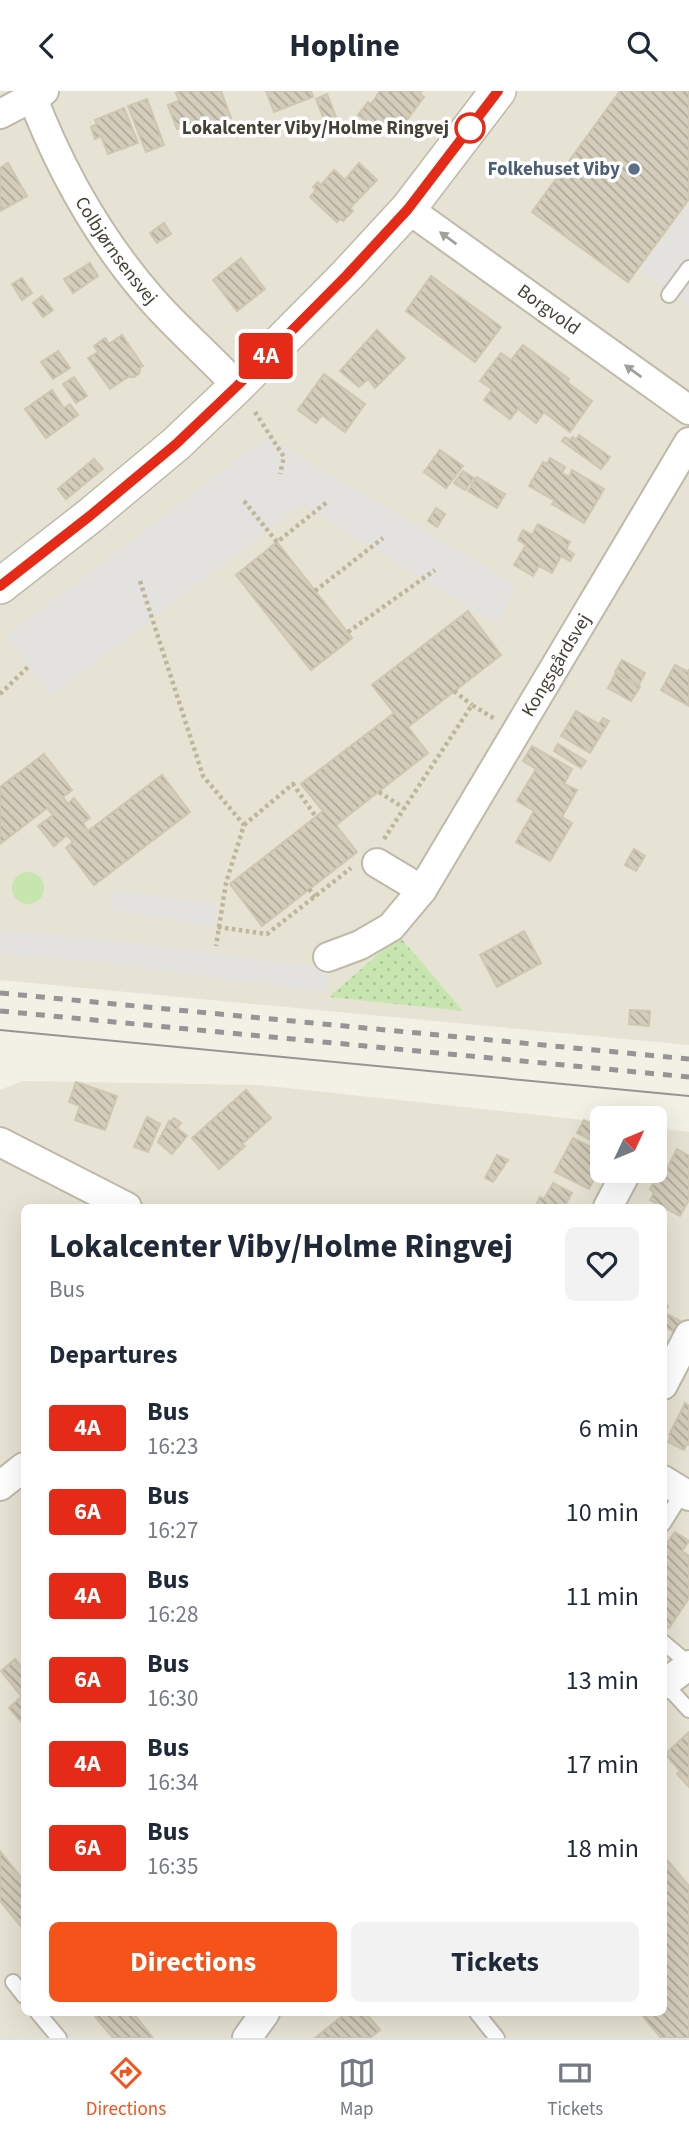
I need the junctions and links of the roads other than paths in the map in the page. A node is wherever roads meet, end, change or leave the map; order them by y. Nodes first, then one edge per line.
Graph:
1 (498, 91) edge
2 (35, 93) edge
3 (0, 114) edge
4 (408, 209) junction
5 (689, 268) edge
6 (669, 295) dead end
7 (237, 386) junction
8 (689, 410) edge
9 (689, 442) edge
10 (0, 586) edge
11 (378, 855) road end
12 (422, 890) junction
13 (328, 957) dead end
14 (0, 1142) edge
15 (621, 1183) edge
16 (121, 1204) edge
17 (610, 1204) edge
18 (689, 1335) edge
19 (667, 1377) edge
20 (21, 1469) edge
21 (0, 1486) edge
22 (678, 1489) edge
23 (667, 1515) edge
24 (667, 1645) edge
25 (689, 1664) edge
26 (667, 1682) edge
27 (667, 1687) edge
28 (689, 1710) edge
29 (13, 1982) dead end
30 (21, 1992) edge
31 (41, 2016) edge
32 (263, 2016) edge
33 (480, 2016) edge
34 (59, 2038) edge
35 (247, 2038) edge
36 (498, 2038) edge

1 - 4 street
2 - 3 street
2 - 7 street, Colbjørnsensvej
4 - 7 street
8 -> 4 street, Borgvold
5 - 6 lane
7 - 10 street
9 - 12 street, Kongsgårdsvej
11 - 12 street
12 - 13 street, Kongsgårdsvej
14 - 16 street
15 - 17 street
18 - 19 street
20 - 21 street
22 - 23 lane
24 - 25 lane
25 - 26 street
27 - 28 lane
29 - 30 lane
31 - 34 lane
32 - 35 street
33 - 36 lane

